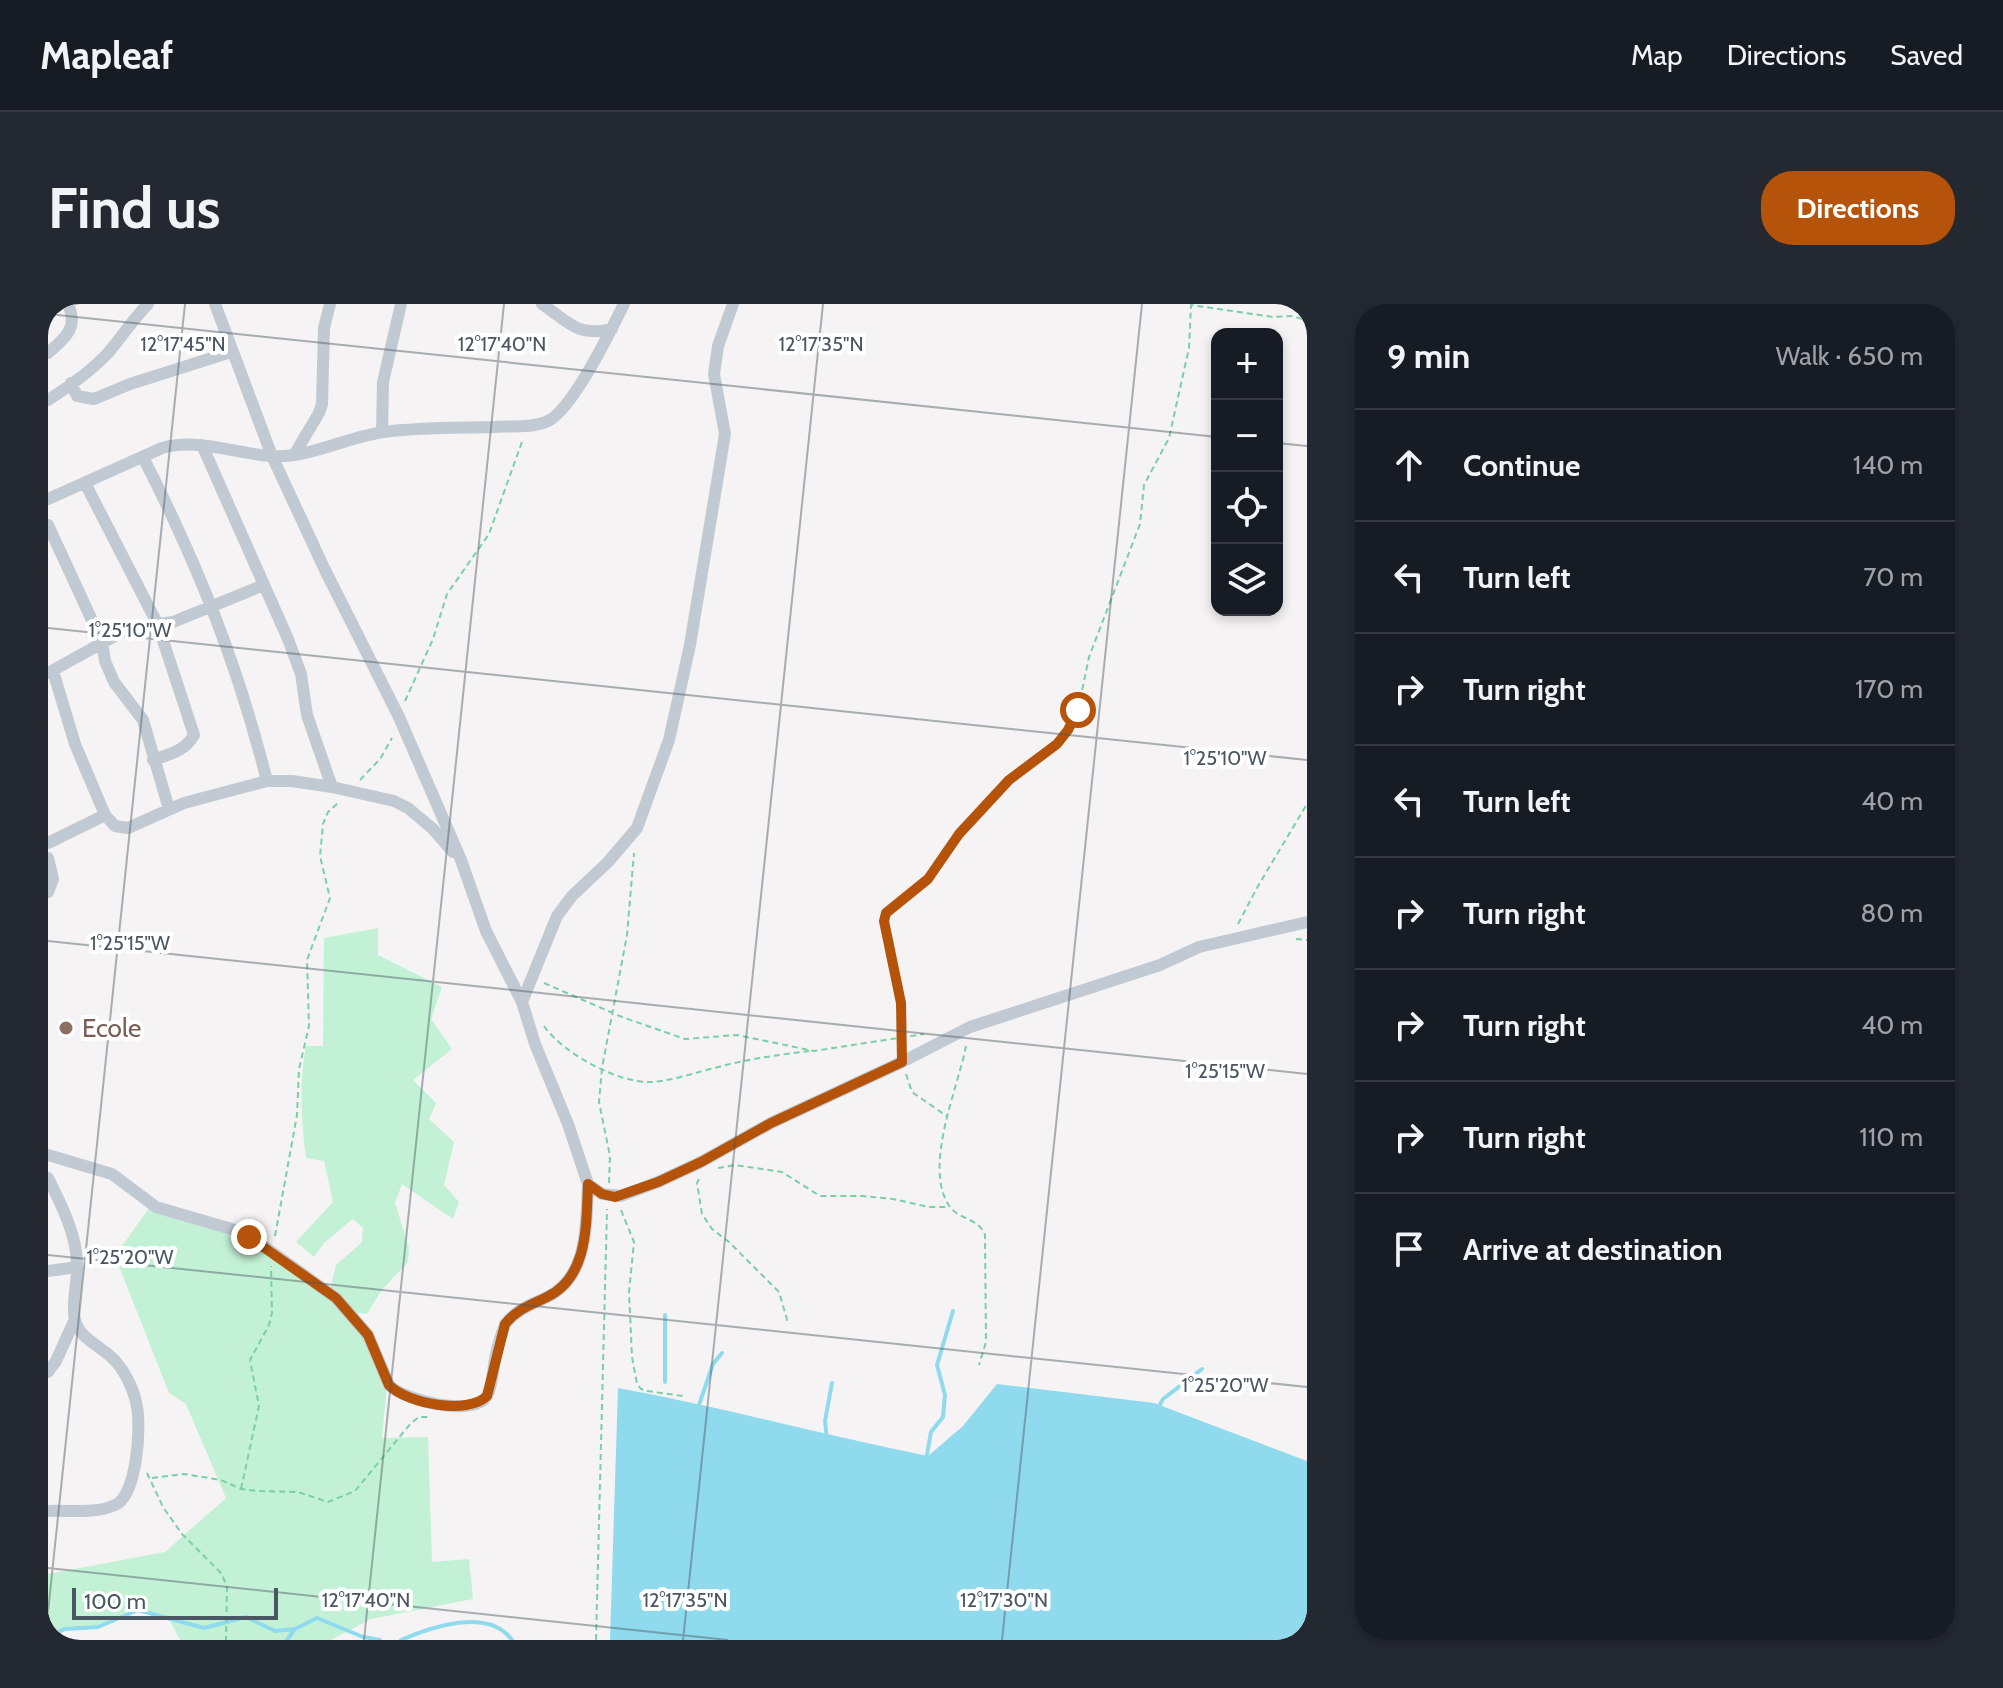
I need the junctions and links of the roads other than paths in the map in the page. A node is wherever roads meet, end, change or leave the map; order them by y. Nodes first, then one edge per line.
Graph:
1 (68, 304) edge
2 (148, 304) edge
3 (215, 304) edge
4 (330, 304) edge
5 (401, 304) edge
6 (542, 304) edge
7 (624, 304) edge
8 (733, 304) edge
9 (612, 329) junction
10 (231, 352) junction
11 (48, 353) edge
12 (71, 383) junction
13 (48, 400) edge
14 (382, 432) junction
15 (202, 445) junction
16 (294, 455) junction
17 (272, 456) junction
18 (143, 457) junction
19 (85, 483) junction
20 (48, 499) edge
21 (48, 525) edge
22 (264, 585) junction
23 (213, 606) junction
24 (158, 625) junction
25 (102, 642) junction
26 (50, 672) edge
27 (153, 760) junction
28 (267, 781) junction
29 (332, 787) junction
30 (169, 809) junction
31 (105, 815) junction
32 (48, 841) edge
33 (48, 856) edge
34 (461, 860) junction
35 (48, 892) edge
36 (1307, 922) edge
37 (522, 1002) junction
38 (48, 1155) edge
39 (48, 1178) edge
40 (588, 1184) junction
41 (77, 1267) junction
42 (48, 1271) edge
43 (75, 1319) junction
44 (48, 1372) edge
45 (48, 1511) edge

1 - 11 street
2 - 12 street
3 - 10 street
4 - 16 street
5 - 14 street
6 - 9 street
7 - 9 street
8 - 37 street
9 - 14 street
10 - 12 street
10 - 17 street
12 - 13 street
14 - 16 street
15 - 17 street
15 - 18 street
15 - 22 street
16 - 17 street
17 - 34 street
18 - 19 street
18 - 23 street
19 - 20 street
19 - 24 street
21 - 25 street
22 - 23 street
22 - 29 street
23 - 24 street
23 - 28 street
24 - 25 street
24 - 27 street
25 - 26 street
25 - 27 street
26 - 31 street
27 - 30 street
28 - 29 street
28 - 30 street
29 - 34 street
30 - 31 street
31 - 32 street
32 - 33 street
33 - 35 street
34 - 37 street
36 - 40 street
37 - 40 street
38 - 40 street
39 - 41 street
41 - 42 street
41 - 43 street
43 - 44 street
43 - 45 street

